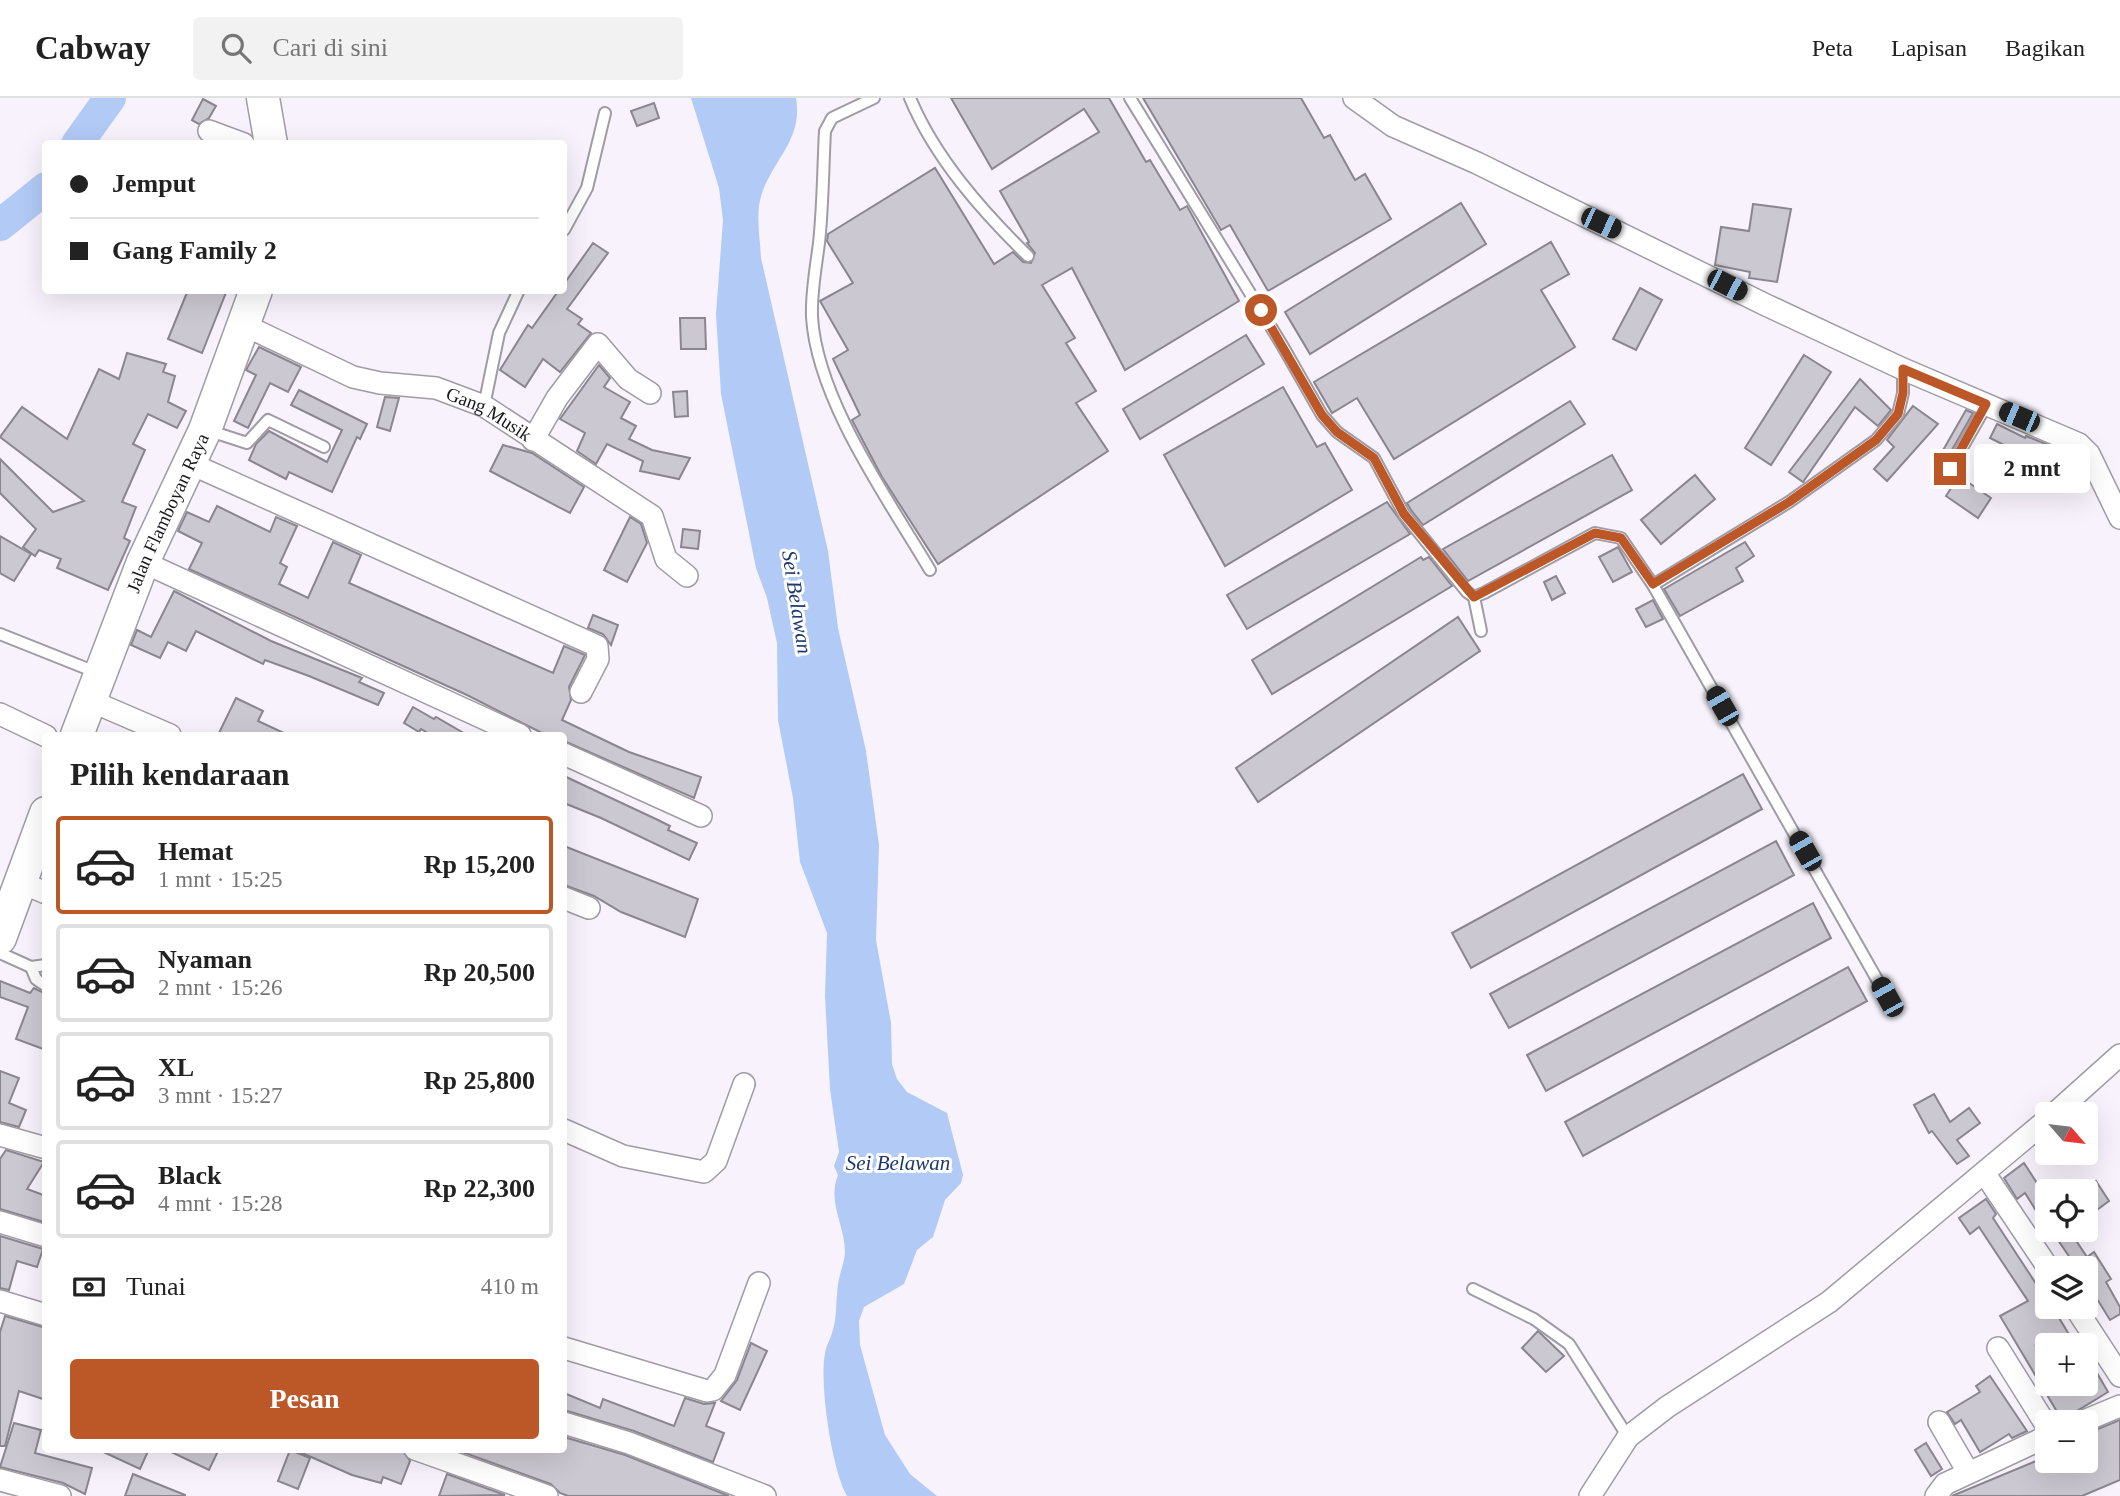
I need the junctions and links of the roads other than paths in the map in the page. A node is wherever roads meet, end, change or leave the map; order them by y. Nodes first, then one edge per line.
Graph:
1 (263, 98) edge
2 (873, 98) edge
3 (910, 98) edge
4 (1130, 98) edge
5 (1354, 98) edge
6 (605, 113) dead end
7 (209, 131) dead end
8 (233, 140) edge
9 (270, 140) edge
10 (567, 224) edge
11 (1028, 256) dead end
12 (254, 294) edge
13 (517, 294) edge
14 (242, 324) junction
15 (1903, 369) junction
16 (649, 393) dead end
17 (1986, 404) junction
18 (484, 406) junction
19 (205, 430) junction
20 (533, 440) junction
21 (324, 447) dead end
22 (188, 463) junction
23 (1950, 469) dead end
24 (2120, 518) edge
25 (143, 562) junction
26 (930, 570) dead end
27 (687, 576) dead end
28 (1653, 584) junction
29 (1474, 597) junction
30 (1480, 631) dead end
31 (0, 634) edge
32 (96, 687) junction
33 (581, 692) dead end
34 (0, 714) edge
35 (78, 732) edge
36 (165, 732) edge
37 (513, 732) edge
38 (42, 734) edge
39 (567, 755) edge
40 (701, 817) dead end
41 (42, 831) edge
42 (33, 888) edge
43 (567, 899) edge
44 (589, 908) dead end
45 (0, 938) edge
46 (0, 953) edge
47 (42, 966) edge
48 (31, 967) junction
49 (42, 983) edge
50 (1887, 997) dead end
51 (2120, 1055) edge
52 (744, 1084) dead end
53 (2068, 1102) edge
54 (2035, 1130) edge
55 (567, 1131) edge
56 (0, 1135) edge
57 (42, 1148) edge
58 (1984, 1174) junction
59 (0, 1222) edge
60 (42, 1235) edge
61 (2040, 1256) edge
62 (759, 1283) dead end
63 (1473, 1289) dead end
64 (0, 1301) edge
65 (42, 1314) edge
66 (2083, 1319) edge
67 (1998, 1348) dead end
68 (567, 1349) edge
69 (2120, 1376) edge
70 (2120, 1406) edge
71 (2037, 1410) edge
72 (2098, 1415) edge
73 (1938, 1422) dead end
74 (567, 1424) edge
75 (1628, 1437) junction
76 (2035, 1442) edge
77 (426, 1453) edge
78 (1968, 1472) junction
79 (0, 1480) edge
80 (60, 1496) edge
81 (547, 1496) edge
82 (765, 1496) edge
83 (1590, 1496) edge
84 (1936, 1496) edge

1 - 9 main road
2 - 26 lane
3 - 11 lane
4 - 29 lane
5 - 15 street
6 - 10 lane
7 - 8 street
12 - 14 main road, Jalan Flamboyan Raya
13 - 18 lane
14 - 18 street, Gang Musik
14 - 19 main road, Jalan Flamboyan Raya
15 - 17 street
15 - 28 lane
16 - 20 street
17 - 23 lane
17 - 24 street
18 - 20 street, Gang Musik
19 - 21 lane
19 - 22 main road, Jalan Flamboyan Raya
20 - 27 street, Gang Musik
22 - 25 main road, Jalan Flamboyan Raya
22 - 33 street
25 - 32 main road, Jalan Flamboyan Raya
25 - 37 street
28 - 29 lane
28 - 50 lane
29 - 30 lane
31 - 32 lane
32 - 35 main road, Jalan Flamboyan Raya
32 - 36 street
34 - 38 street
39 - 40 street
41 - 42 main road
42 - 45 main road
43 - 44 street
46 - 48 lane
47 - 48 lane
48 - 49 lane
51 - 53 street
52 - 55 street
54 - 58 street
56 - 57 street
58 - 61 street
58 - 75 street
59 - 60 street
62 - 68 street
63 - 75 lane
64 - 65 street
66 - 69 street
67 - 71 street
70 - 72 street
73 - 78 street
74 - 82 street
75 - 83 street
76 - 78 street
77 - 81 street
78 - 84 street
79 - 80 street

